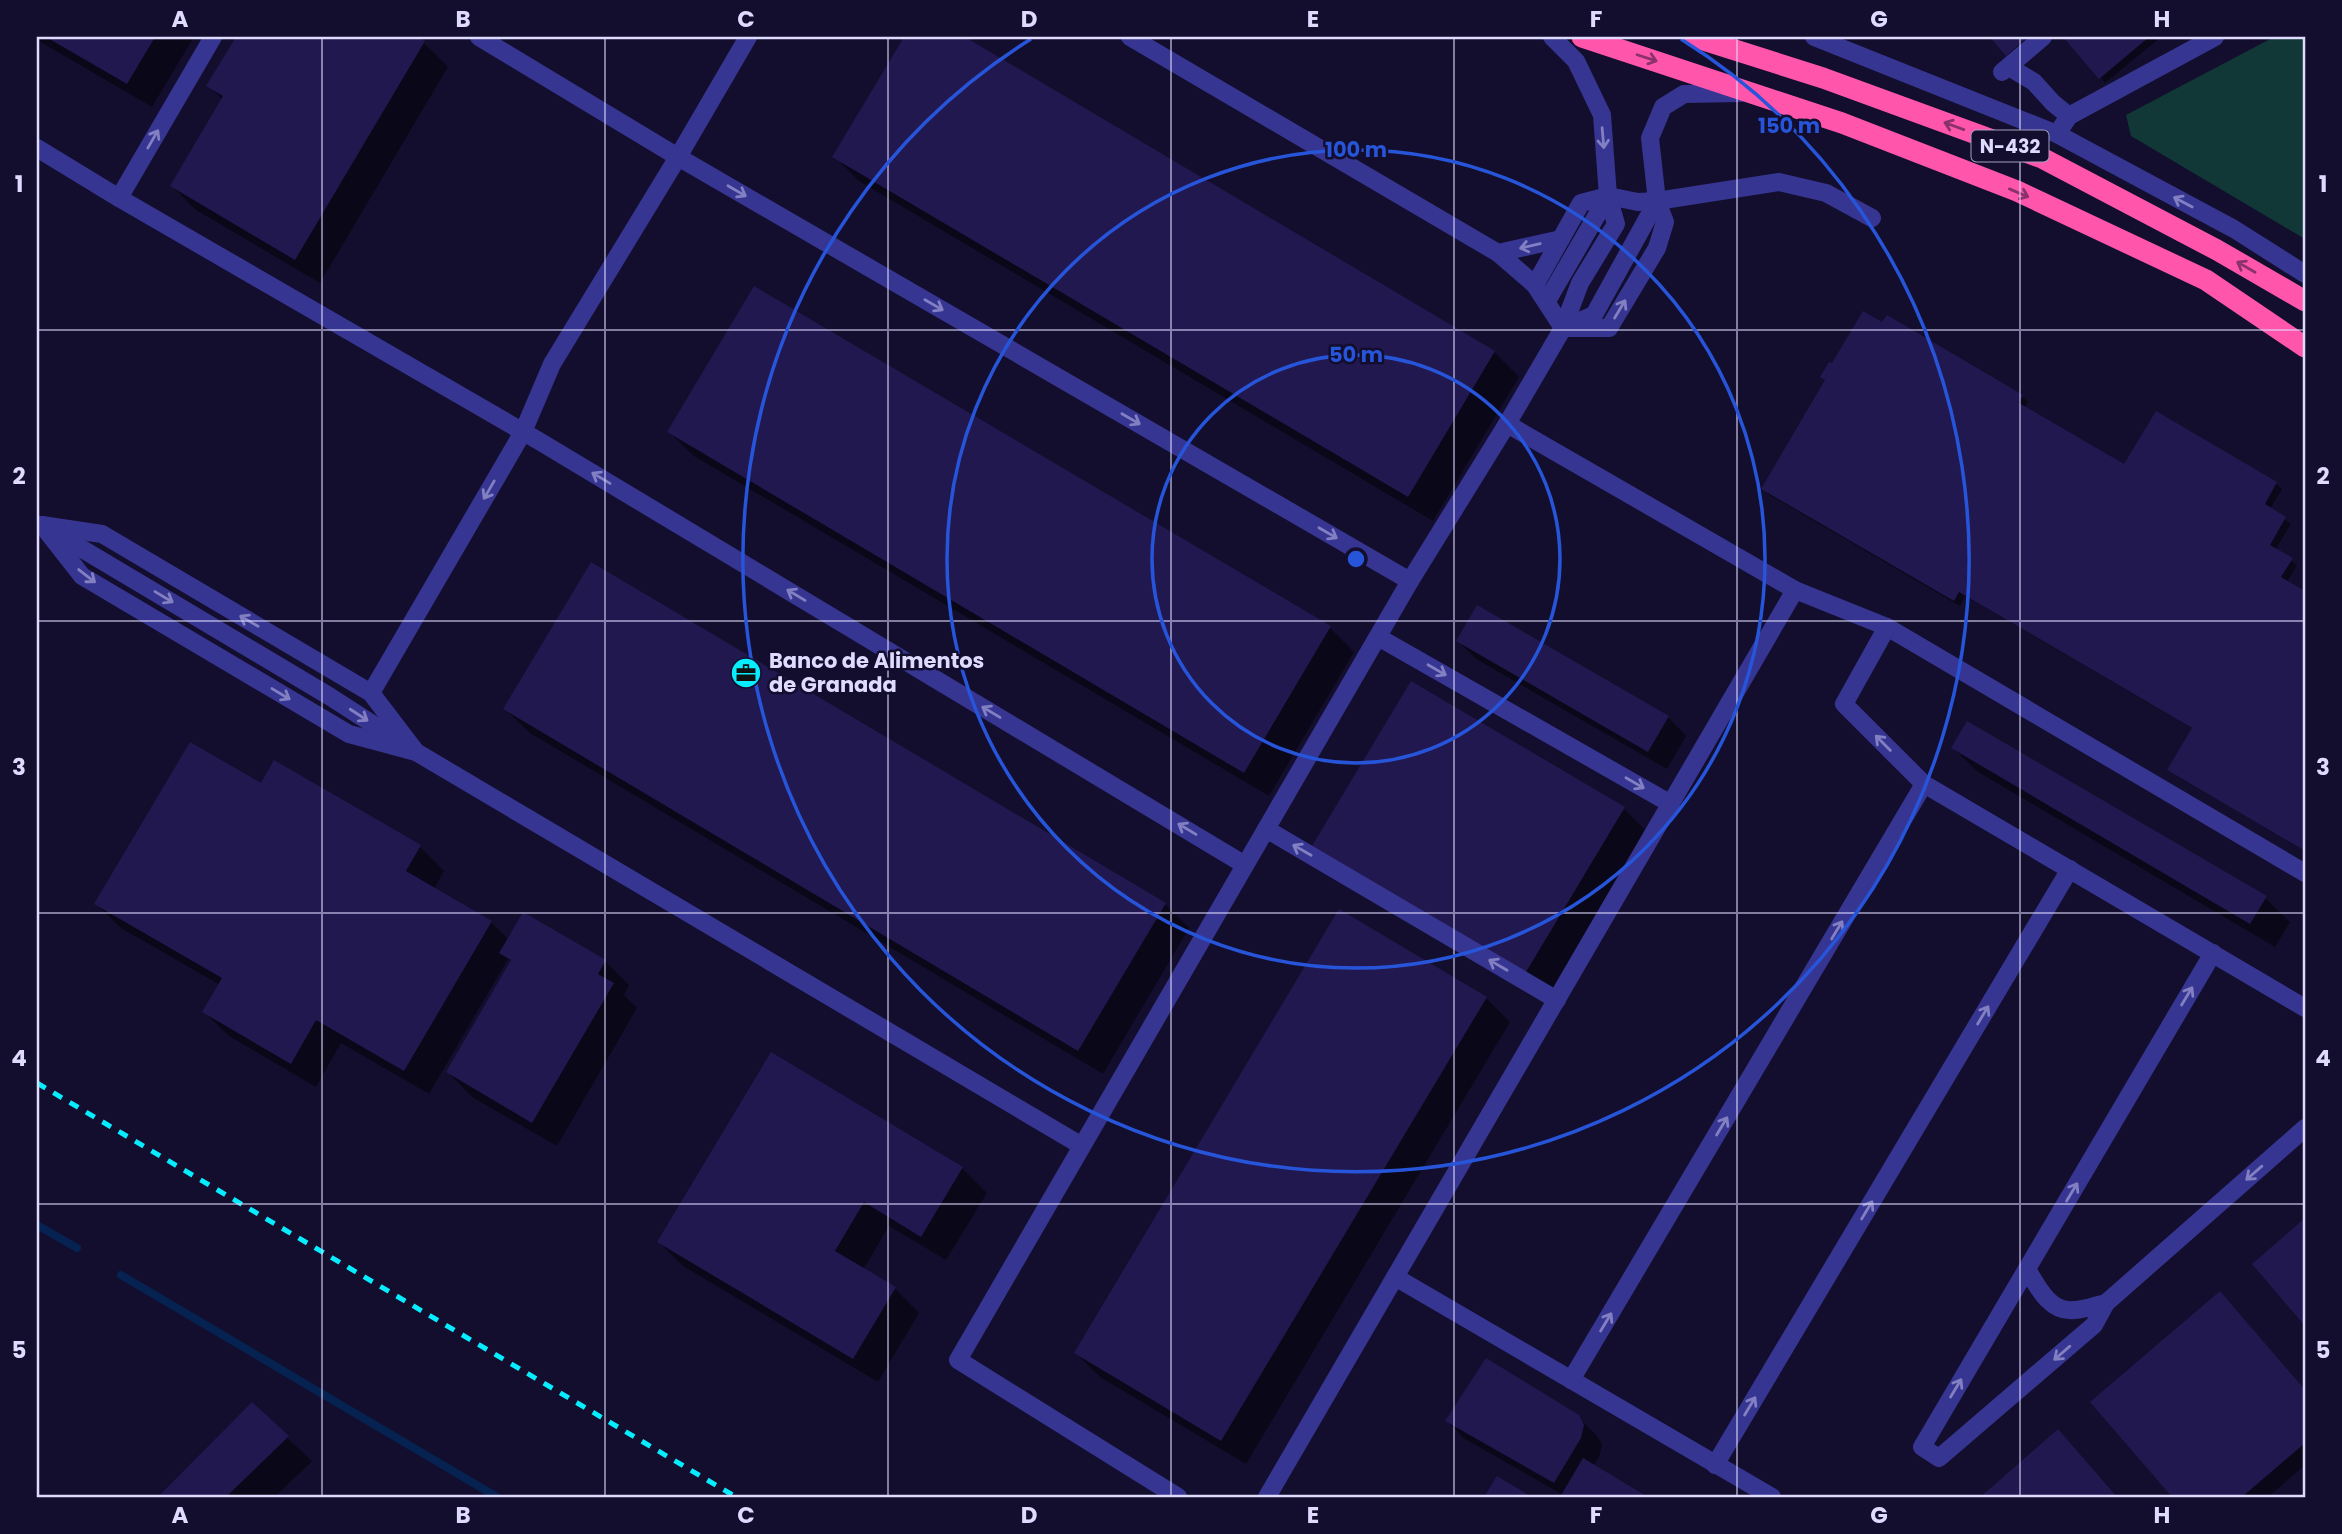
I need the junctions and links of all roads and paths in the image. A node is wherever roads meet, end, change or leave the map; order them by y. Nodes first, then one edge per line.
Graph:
1 (213, 37) edge
2 (479, 37) edge
3 (748, 37) edge
4 (1130, 37) edge
5 (1552, 37) edge
6 (1582, 37) edge
7 (1694, 37) edge
8 (1814, 37) edge
9 (2043, 37) edge
10 (2215, 37) edge
11 (1750, 93) junction
12 (2069, 116) junction
13 (2057, 134) junction
14 (37, 148) edge
15 (678, 157) junction
16 (1608, 196) junction
17 (119, 198) junction
18 (1657, 201) junction
19 (1872, 218) dead end
20 (1561, 239) junction
21 (1498, 253) junction
22 (2305, 274) edge
23 (1535, 285) junction
24 (1547, 301) junction
25 (2305, 301) edge
26 (1563, 328) junction
27 (2305, 347) edge
28 (1507, 424) junction
29 (523, 432) junction
30 (39, 524) edge
31 (1410, 581) junction
32 (1795, 590) junction
33 (1887, 626) junction
34 (1378, 637) junction
35 (371, 693) junction
36 (416, 752) junction
37 (1924, 784) junction
38 (1671, 804) junction
39 (1266, 829) junction
40 (1245, 864) junction
41 (2070, 869) junction
42 (2305, 873) edge
43 (2213, 953) junction
44 (1557, 1000) junction
45 (2305, 1008) edge
46 (2305, 1128) edge
47 (1082, 1146) junction
48 (2027, 1269) junction
49 (1395, 1278) junction
50 (2106, 1303) junction
51 (1571, 1380) junction
52 (1715, 1465) junction
53 (1178, 1497) edge
54 (1267, 1497) edge
55 (1772, 1497) edge

17 -> 1 street
2 - 15 street
3 - 15 street
4 - 21 street
5 -> 16 street
6 -> 11 highway, N-432
25 -> 7 highway, N-432
8 - 13 street
9 - 12 street
10 - 12 street
11 - 18 street
11 -> 27 highway, N-432
12 - 13 street
22 -> 13 street
14 - 17 street
15 - 29 street
15 -> 31 street
16 - 18 street
16 - 20 street
16 - 24 street
16 - 26 street
17 - 29 street
18 - 19 street
26 -> 18 street
20 -> 21 street
20 - 23 street
21 - 23 street
23 - 24 street
24 - 26 street
26 - 28 street
28 - 31 street
28 - 32 street
29 -> 35 street
40 -> 29 street
35 -> 30 street
30 -> 36 street
31 - 34 street
32 - 33 street
32 - 38 street
37 -> 33 street
33 - 42 street
34 -> 38 street
34 - 39 street
35 - 36 street
36 - 47 street
37 - 41 street
51 -> 37 street
38 - 44 street
39 - 40 street
44 -> 39 street
40 - 47 street
41 - 43 street
52 -> 41 street
43 - 45 street
48 -> 43 street
44 - 49 street
46 -> 50 street
47 - 53 street
48 - 50 street
50 -> 48 street
49 - 51 street
49 - 54 street
51 - 52 street
52 - 55 street

